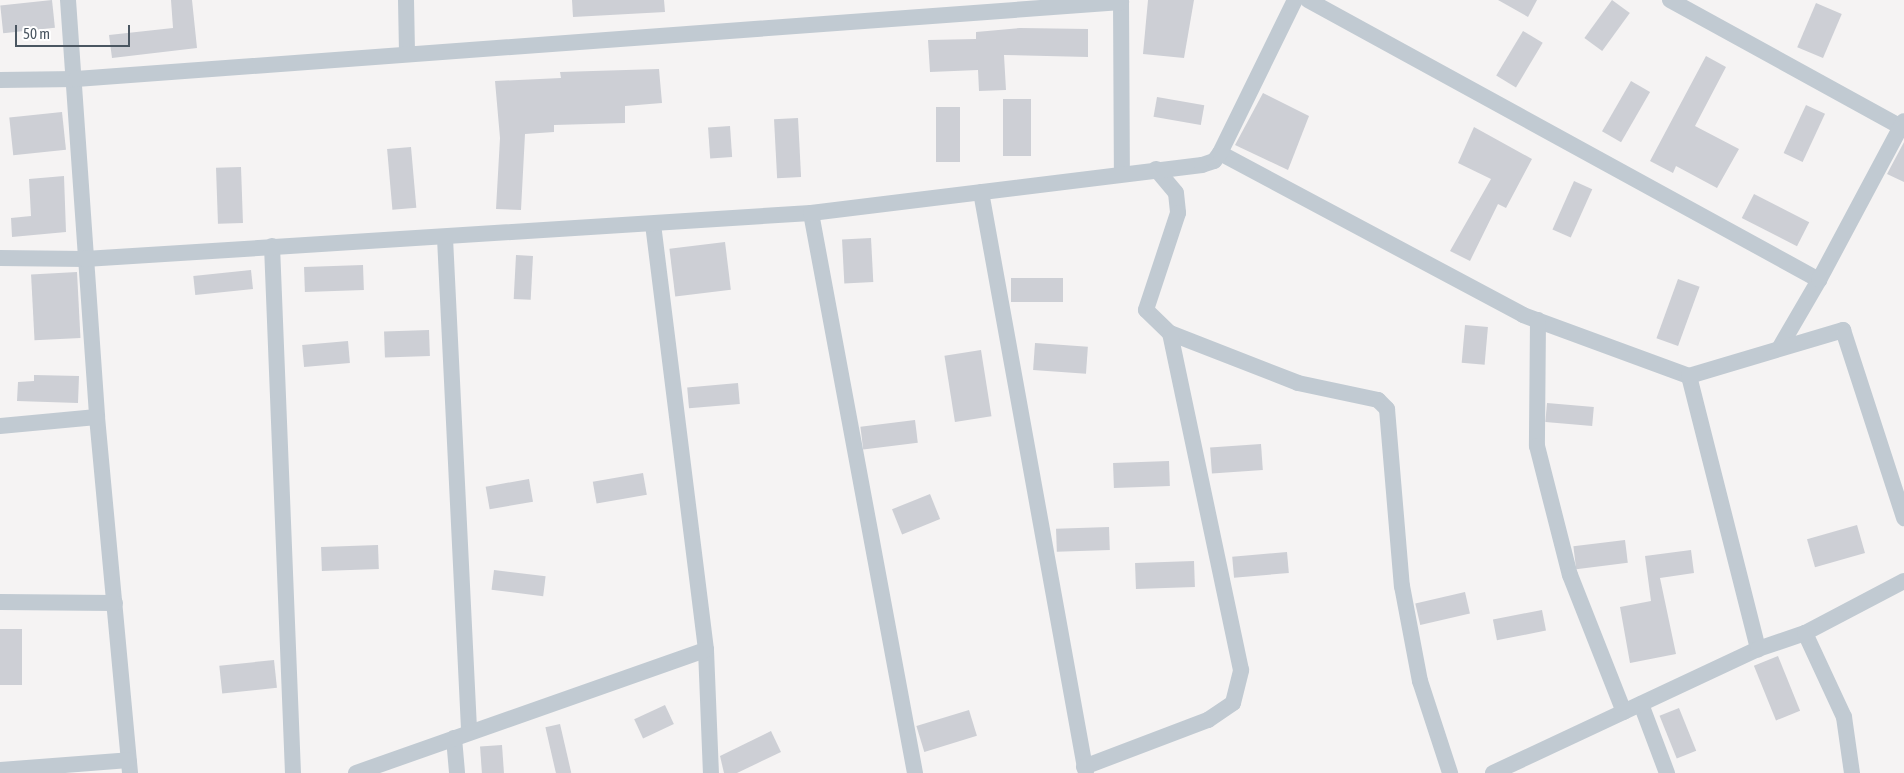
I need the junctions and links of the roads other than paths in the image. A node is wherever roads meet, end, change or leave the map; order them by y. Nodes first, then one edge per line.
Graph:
1 (68, 0) edge
2 (406, 0) edge
3 (1295, 0) edge
4 (1308, 0) edge
5 (1670, 0) edge
6 (1121, 1) edge
7 (407, 54) junction
8 (76, 79) junction
9 (0, 80) edge
10 (1903, 124) edge
11 (1220, 153) junction
12 (1156, 169) junction
13 (1122, 173) junction
14 (981, 192) junction
15 (812, 214) junction
16 (652, 224) junction
17 (444, 238) junction
18 (272, 246) junction
19 (0, 258) edge
20 (85, 259) junction
21 (1819, 280) junction
22 (1538, 320) junction
23 (1170, 333) junction
24 (1780, 347) junction
25 (1689, 376) junction
26 (96, 417) junction
27 (0, 426) edge
28 (1904, 466) edge
29 (1894, 481) junction
30 (1904, 518) edge
31 (1904, 581) edge
32 (0, 602) edge
33 (115, 603) junction
34 (1805, 633) junction
35 (1758, 648) junction
36 (706, 650) junction
37 (1641, 704) junction
38 (1624, 712) junction
39 (462, 735) junction
40 (130, 766) edge
41 (0, 770) edge
42 (1085, 770) edge
43 (293, 773) edge
44 (356, 773) edge
45 (457, 773) edge
46 (711, 773) edge
47 (915, 773) edge
48 (1450, 773) edge
49 (1493, 773) edge
50 (1667, 773) edge
51 (1852, 773) edge

1 - 8 street
2 - 7 street
3 - 11 street
4 - 21 street
5 - 10 street
6 - 7 street
6 - 13 street
7 - 8 street
8 - 9 street
8 - 20 street
10 - 21 street
11 - 12 street
11 - 22 street
12 - 13 street
12 - 23 street
13 - 14 street
14 - 15 street
14 - 42 street
15 - 16 street
15 - 47 street
16 - 17 street
16 - 36 street
17 - 18 street
17 - 39 street
18 - 20 street
18 - 43 street
19 - 20 street
20 - 26 street
21 - 24 street
22 - 25 street
22 - 38 street
23 - 42 street
23 - 48 street
24 - 25 street
24 - 29 street
25 - 35 street
26 - 27 street
26 - 33 street
28 - 29 street
29 - 30 street
31 - 34 street
32 - 33 street
33 - 40 street
34 - 35 street
34 - 51 street
35 - 37 street
36 - 39 street
36 - 46 street
37 - 38 street
37 - 50 street
38 - 49 street
39 - 44 street
39 - 45 street
40 - 41 street

